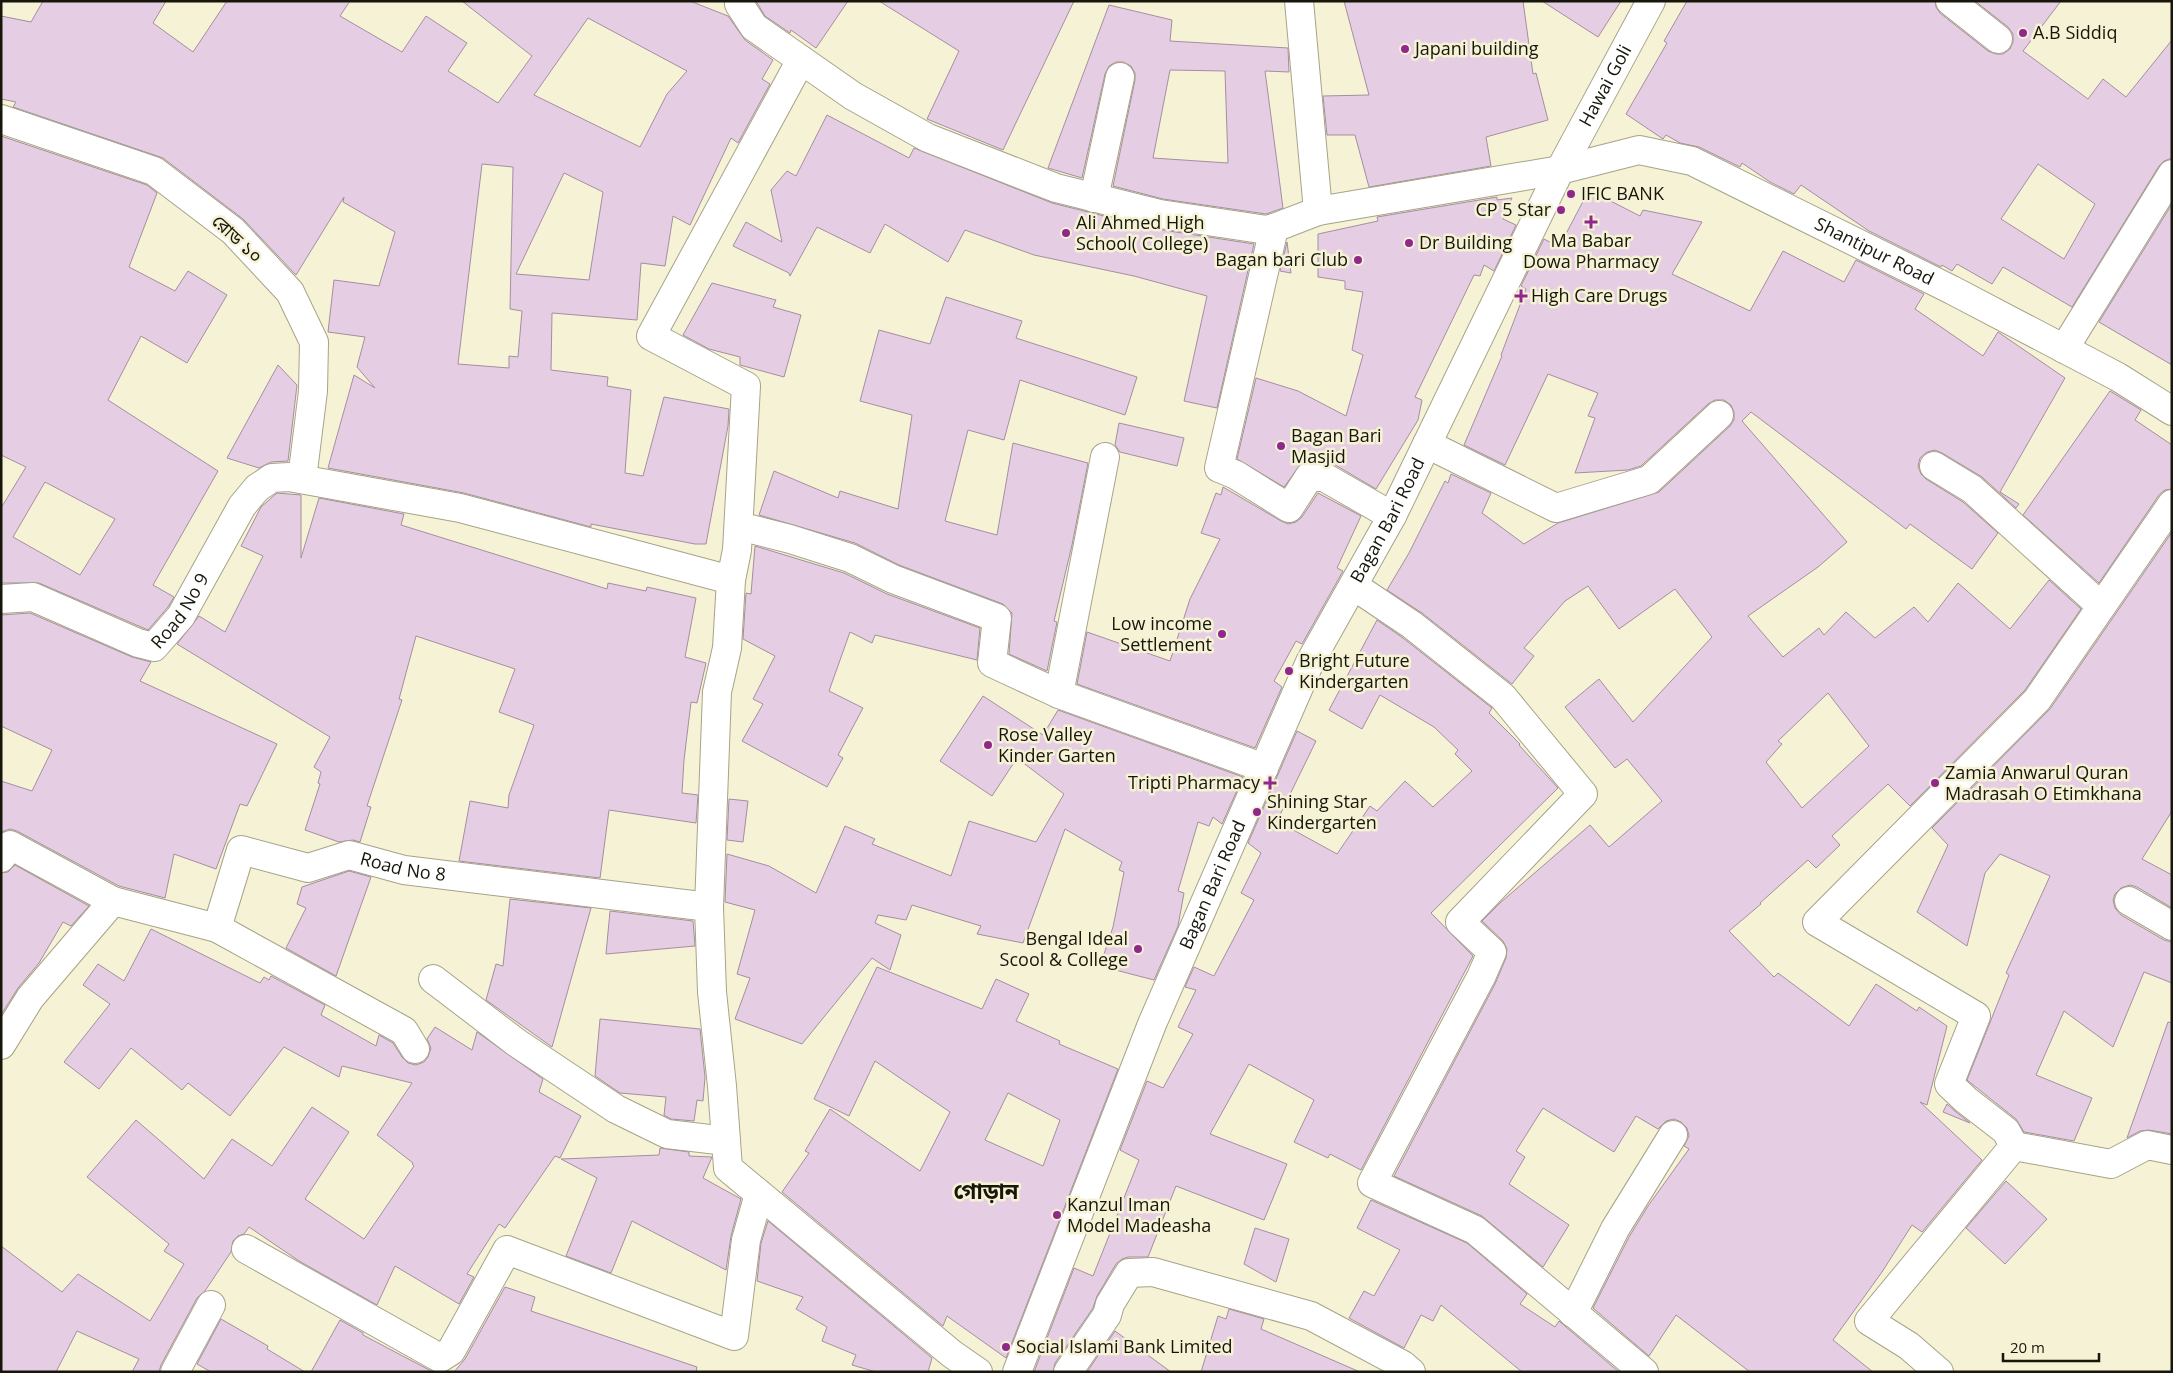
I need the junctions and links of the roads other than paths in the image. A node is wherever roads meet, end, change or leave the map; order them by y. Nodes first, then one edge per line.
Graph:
1 (740, 1) edge
2 (1299, 1) edge
3 (1651, 1) edge
4 (1950, 1) edge
5 (1998, 40) dead end
6 (801, 60) junction
7 (1120, 77) dead end
8 (1, 119) edge
9 (1560, 170) junction
10 (2172, 174) edge
11 (1094, 198) junction
12 (1318, 211) junction
13 (1274, 228) junction
14 (2064, 349) junction
15 (2172, 411) edge
16 (1719, 415) dead end
17 (1427, 444) junction
18 (1105, 457) dead end
19 (1934, 466) dead end
20 (302, 479) junction
21 (2172, 504) edge
22 (1392, 516) junction
23 (738, 526) junction
24 (732, 580) junction
25 (1354, 586) junction
26 (1, 599) edge
27 (2101, 606) junction
28 (1059, 694) junction
29 (1264, 768) junction
30 (1, 858) edge
31 (113, 901) junction
32 (2129, 901) dead end
33 (709, 907) junction
34 (2172, 926) edge
35 (217, 928) junction
36 (433, 979) dead end
37 (1, 1045) edge
38 (415, 1049) dead end
39 (1673, 1135) dead end
40 (726, 1141) junction
41 (2014, 1146) junction
42 (2172, 1150) edge
43 (759, 1194) junction
44 (246, 1249) dead end
45 (211, 1305) dead end
46 (1573, 1312) junction
47 (174, 1372) edge
48 (978, 1372) edge
49 (1018, 1372) edge
50 (1068, 1372) edge
51 (1411, 1372) edge
52 (1644, 1372) edge
53 (1939, 1372) edge

1 - 6 street
2 - 12 street
3 - 9 street, Hawai Goli
4 - 5 street
6 - 11 street
6 - 23 street
7 - 11 street
8 - 20 street, রোড ১০
9 - 12 street, Shantipur Road
9 - 14 street, Shantipur Road
9 - 17 street, Bagan Bari Road
10 - 14 street
11 - 13 street
12 - 13 street, Shantipur Road
13 - 22 street
14 - 15 street, Shantipur Road
16 - 17 street
17 - 22 street, Bagan Bari Road
18 - 28 street
19 - 27 street
20 - 24 street
20 - 26 street, Road No 9
21 - 27 street
22 - 25 street, Bagan Bari Road
23 - 24 street
23 - 28 street
24 - 33 street
25 - 29 street, Bagan Bari Road
25 - 46 street
27 - 41 street
28 - 29 street
29 - 49 street, Bagan Bari Road
30 - 31 street
31 - 35 street
31 - 37 street
32 - 34 street
33 - 35 street, Road No 8
33 - 40 street
35 - 38 street
36 - 40 street
39 - 46 street
40 - 43 street
41 - 42 street
41 - 53 street
43 - 44 street
43 - 48 street
45 - 47 street
46 - 52 street
50 - 51 street

